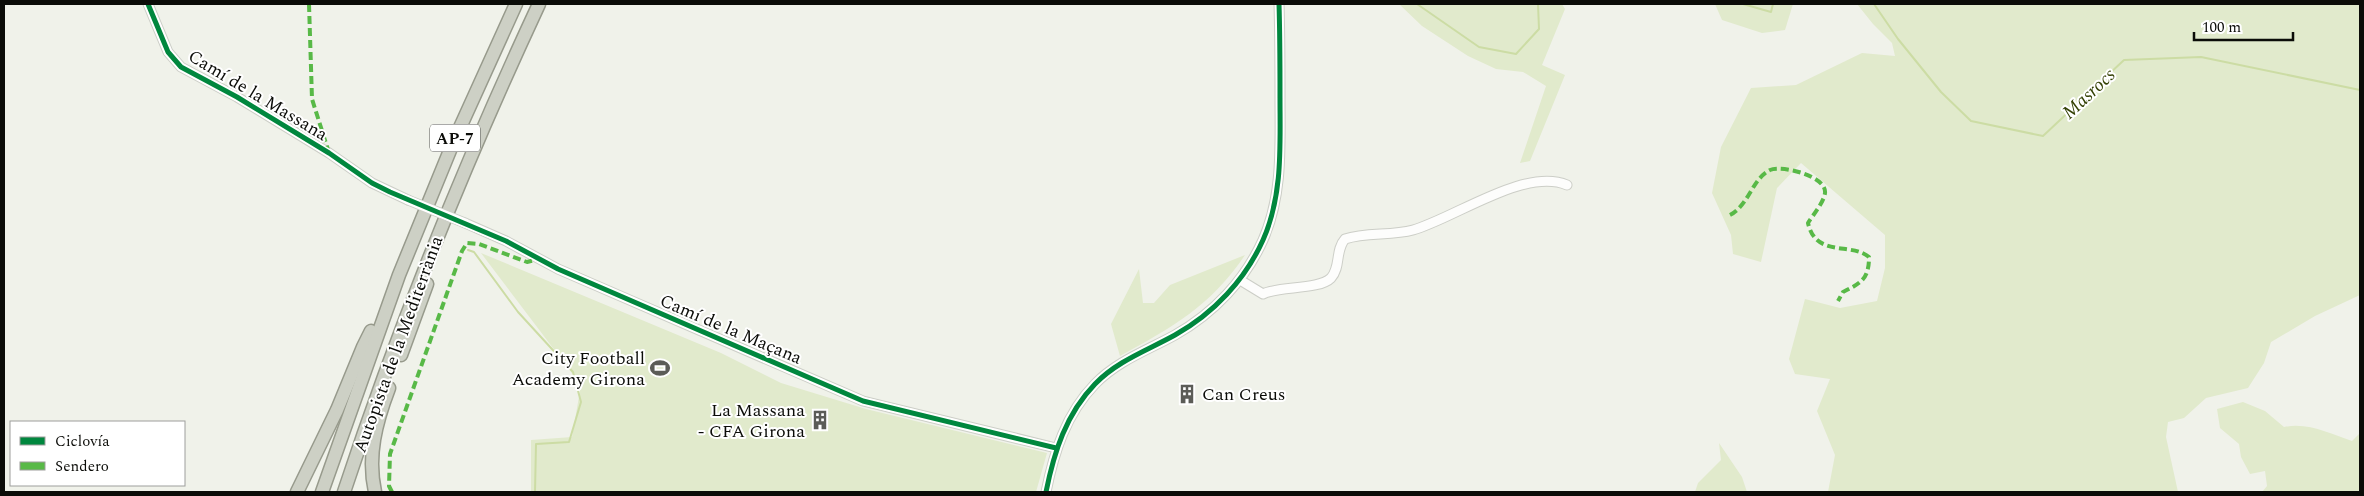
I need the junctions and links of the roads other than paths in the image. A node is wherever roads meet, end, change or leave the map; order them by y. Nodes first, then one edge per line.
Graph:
1 (148, 4) edge
2 (516, 4) edge
3 (539, 4) edge
4 (1279, 4) edge
5 (1567, 185) dead end
6 (408, 200) joint
7 (442, 226) junction
8 (1240, 280) junction
9 (389, 301) junction
10 (1056, 448) junction
11 (297, 492) edge
12 (322, 492) edge
13 (344, 492) edge
14 (375, 492) edge
15 (1046, 492) edge

1 - 6 street, Camí de la Massana
2 - 9 highway, Autopista de la Mediterrània / AP-7
3 - 7 highway, Autopista de la Mediterrània / AP-7
4 - 8 street
5 - 8 street
6 - 10 street, Camí de la Maçana, bridge
7 - 13 highway, Autopista de la Mediterrània / AP-7
7 - 14 highway
8 - 10 street
9 - 11 highway
9 - 12 highway, Autopista de la Mediterrània / AP-7
10 - 15 street

